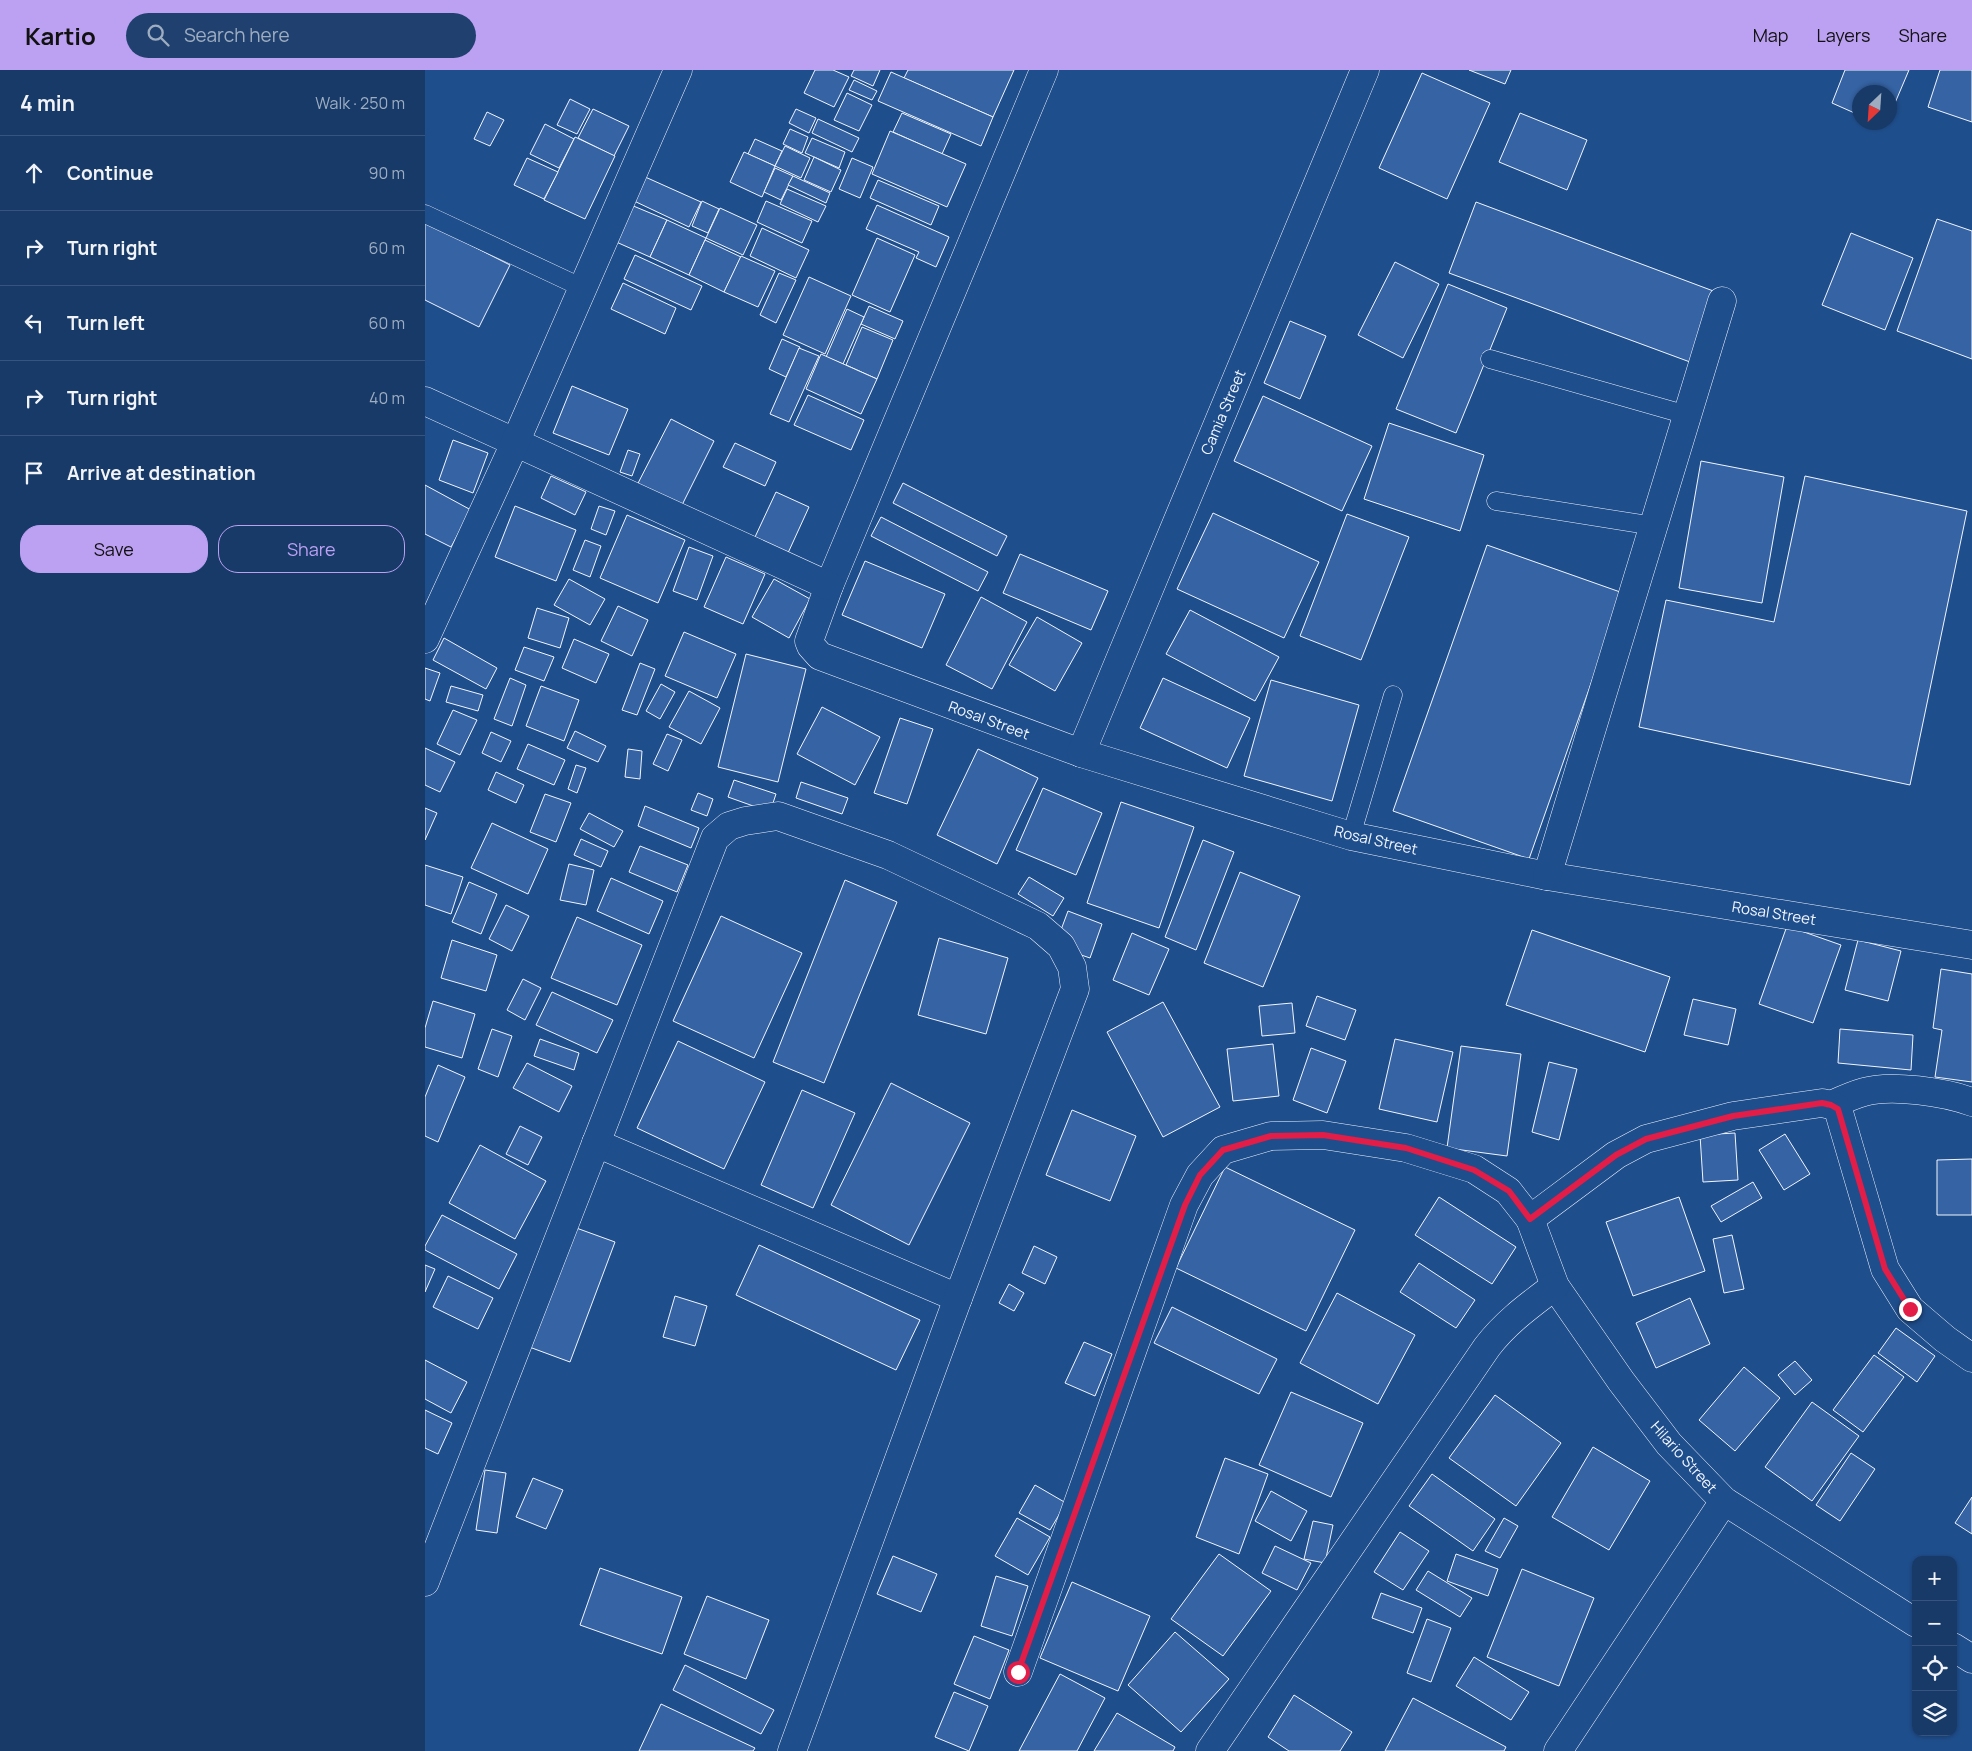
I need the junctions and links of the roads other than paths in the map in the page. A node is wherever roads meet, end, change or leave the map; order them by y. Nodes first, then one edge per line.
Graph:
1 (678, 70) edge
2 (1044, 70) edge
3 (1365, 70) edge
4 (425, 214) edge
5 (583, 288) junction
6 (1722, 301) dead end
7 (1489, 359) dead end
8 (425, 401) edge
9 (1687, 415) junction
10 (515, 443) junction
11 (1496, 501) dead end
12 (1654, 526) junction
13 (829, 586) junction
14 (425, 639) edge
15 (1393, 695) dead end
16 (1081, 754) junction
17 (1351, 836) junction
18 (1547, 876) junction
19 (1972, 945) edge
20 (1972, 1102) edge
21 (1831, 1105) junction
22 (596, 1143) junction
23 (1530, 1219) junction
24 (1555, 1286) junction
25 (958, 1298) junction
26 (1972, 1358) edge
27 (1724, 1501) junction
28 (425, 1582) edge
29 (1912, 1620) edge
30 (1957, 1650) edge
31 (1972, 1659) edge
32 (1018, 1672) dead end
33 (792, 1751) edge
34 (1210, 1751) edge
35 (1558, 1751) edge

1 - 5 street
2 - 13 street
3 - 16 street, Camia Street
4 - 5 lane
5 - 10 street
6 - 9 street
7 - 9 lane
8 - 10 street
9 - 12 street
10 - 13 street
10 - 14 street
11 - 12 lane
12 - 18 street
13 - 16 street, Rosal Street
15 - 17 lane
16 - 17 street, Rosal Street
17 - 18 street, Rosal Street
18 - 19 street, Rosal Street
20 - 21 street
21 - 23 street
21 - 26 street
22 - 25 street
22 - 25 street
22 - 28 street
23 - 24 street, Hilario Street
23 - 32 street, Hilario Street
24 - 27 street, Hilario Street
24 - 34 street
25 - 33 street
27 - 29 street, Hilario Street
27 - 35 street
30 - 31 street

